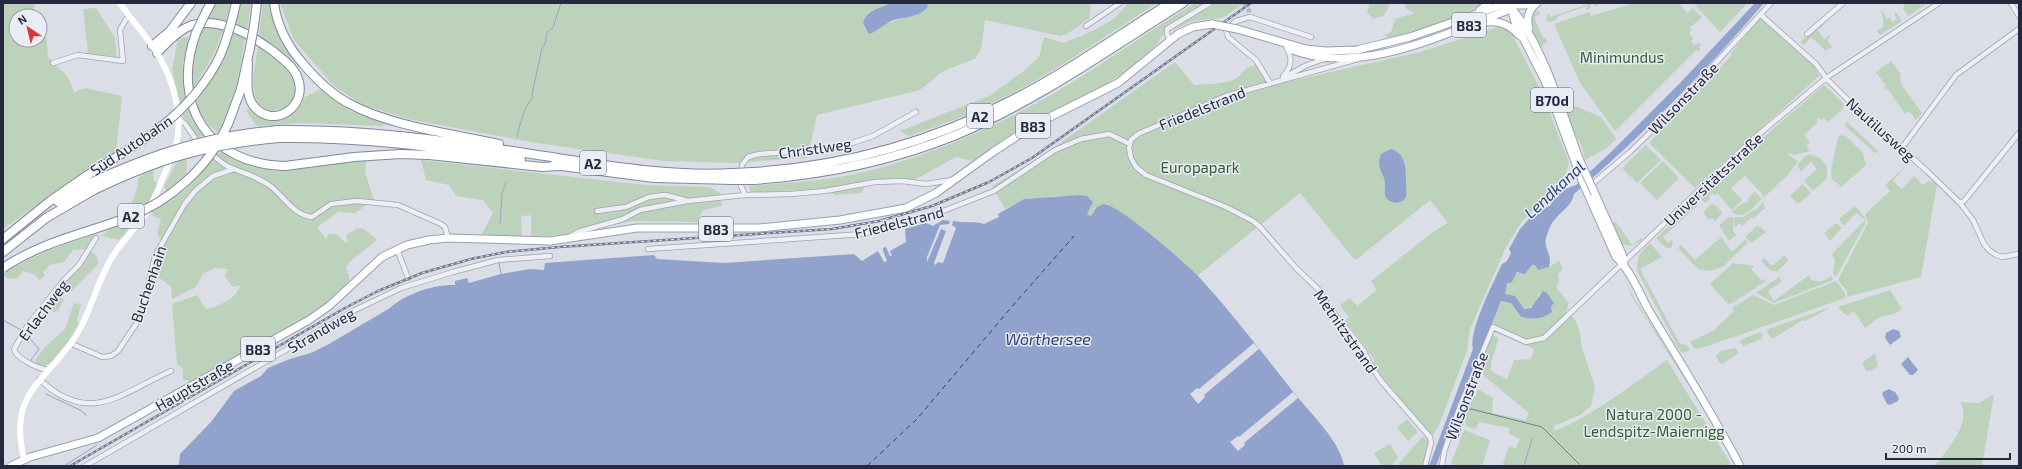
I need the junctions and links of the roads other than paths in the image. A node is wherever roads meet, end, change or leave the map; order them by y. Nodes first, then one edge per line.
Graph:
1 (120, 3) edge
2 (191, 3) edge
3 (211, 3) edge
4 (236, 3) edge
5 (257, 3) edge
6 (274, 3) edge
7 (1120, 3) edge
8 (1170, 3) edge
9 (1183, 3) edge
10 (1210, 3) edge
11 (1489, 3) edge
12 (1531, 3) edge
13 (1537, 3) edge
14 (1771, 3) edge
15 (1843, 3) edge
16 (1939, 3) edge
17 (2011, 3) edge
18 (1511, 4) edge
19 (1761, 15) junction
20 (128, 16) junction
21 (2019, 16) edge
22 (1086, 26) dead end
23 (1439, 28) junction
24 (2019, 28) edge
25 (1807, 34) dead end
26 (1311, 37) dead end
27 (1170, 40) junction
28 (1270, 40) junction
29 (1425, 40) junction
30 (1524, 40) junction
31 (1286, 47) junction
32 (155, 49) junction
33 (1329, 56) junction
34 (1364, 57) junction
35 (53, 63) dead end
36 (248, 63) junction
37 (1327, 69) junction
38 (1547, 73) junction
39 (1826, 78) junction
40 (1279, 80) junction
41 (1270, 83) junction
42 (916, 112) dead end
43 (177, 116) junction
44 (2019, 133) edge
45 (279, 134) junction
46 (448, 137) junction
47 (1130, 144) junction
48 (1901, 149) junction
49 (1578, 162) junction
50 (559, 166) junction
51 (234, 169) junction
52 (753, 176) junction
53 (733, 177) junction
54 (954, 180) junction
55 (90, 183) junction
56 (1589, 187) dead end
57 (745, 195) junction
58 (686, 201) junction
59 (1960, 204) junction
60 (597, 211) dead end
61 (96, 238) dead end
62 (448, 238) junction
63 (3, 239) edge
64 (566, 240) junction
65 (397, 249) junction
66 (648, 249) dead end
67 (3, 252) edge
68 (2019, 254) edge
69 (550, 256) dead end
70 (1624, 264) junction
71 (3, 268) edge
72 (408, 278) dead end
73 (1493, 327) joint
74 (70, 343) junction
75 (47, 370) junction
76 (171, 371) dead end
77 (39, 379) junction
78 (24, 459) junction
79 (11, 466) edge
80 (85, 466) edge
81 (1425, 466) edge
82 (1442, 466) edge
83 (1740, 466) edge

1 - 20 main road
2 - 32 highway
3 - 50 highway, bridge
4 - 55 highway, Süd Autobahn / A2, bridge
5 - 36 highway, A2, bridge
6 - 46 highway
7 - 22 street
8 - 52 highway, A2
9 - 52 highway, A2
10 - 27 street
11 - 23 main road
12 - 18 main road, B83
13 - 38 main road
14 - 19 street, Wilsonstraße
15 - 25 street
16 - 39 street, Universitätsstraße
17 - 21 street
18 - 23 main road, B83
18 - 29 main road, B83
18 - 30 main road, B70d
18 - 38 main road, B70d
19 - 39 street, Nautilusweg
19 - 56 street, Wilsonstraße
20 - 32 main road
20 - 35 street
23 - 33 main road, B83
24 - 48 street
26 - 41 street
27 - 28 main road, B83, bridge
27 - 54 main road, B83
28 - 31 main road, B83
28 - 33 main road, B83
29 - 30 main road
29 - 34 main road, B83
30 - 49 main road, B70d
31 - 33 main road, B83
31 - 40 street
32 - 36 highway
32 - 43 main road
33 - 34 main road, B83
33 - 37 street
33 - 40 street, Friedelstrand
34 - 37 street, Friedelstrand
36 - 71 highway, A2, bridge
37 - 40 street, Friedelstrand
38 - 49 main road, B70d
39 - 48 street, Nautilusweg
39 - 70 street, Universitätsstraße
40 - 41 street, Friedelstrand
41 - 47 street, Friedelstrand
42 - 57 street, Christlweg
43 - 51 street
43 - 74 main road
44 - 59 street
45 - 46 highway, A2
45 - 50 highway, A2
45 - 55 highway, A2, bridge
46 - 53 highway, A2
47 - 66 street, Friedelstrand
47 - 81 street, Metnitzstrand
48 - 59 street, Nautilusweg
49 - 70 main road, B70d, bridge
50 - 53 highway, A2
51 - 62 street
51 - 74 street, Buchenhain
52 - 53 highway, A2, bridge
54 - 57 street
54 - 64 main road, B83
55 - 63 highway, Süd Autobahn / A2
55 - 67 highway, A2
57 - 58 street
58 - 60 street
58 - 64 street
59 - 68 street, Nautilusweg
61 - 75 street, Erlachweg
62 - 64 main road, B83
62 - 65 main road, Hauptstraße / B83
65 - 72 street
65 - 78 main road, Hauptstraße / B83
69 - 80 street, Strandweg
70 - 73 street, Universitätsstraße
70 - 83 main road, B70d
73 - 82 street, Wilsonstraße
74 - 75 main road
75 - 77 main road
76 - 77 street
77 - 78 main road
78 - 79 main road, Hauptstraße / B83

